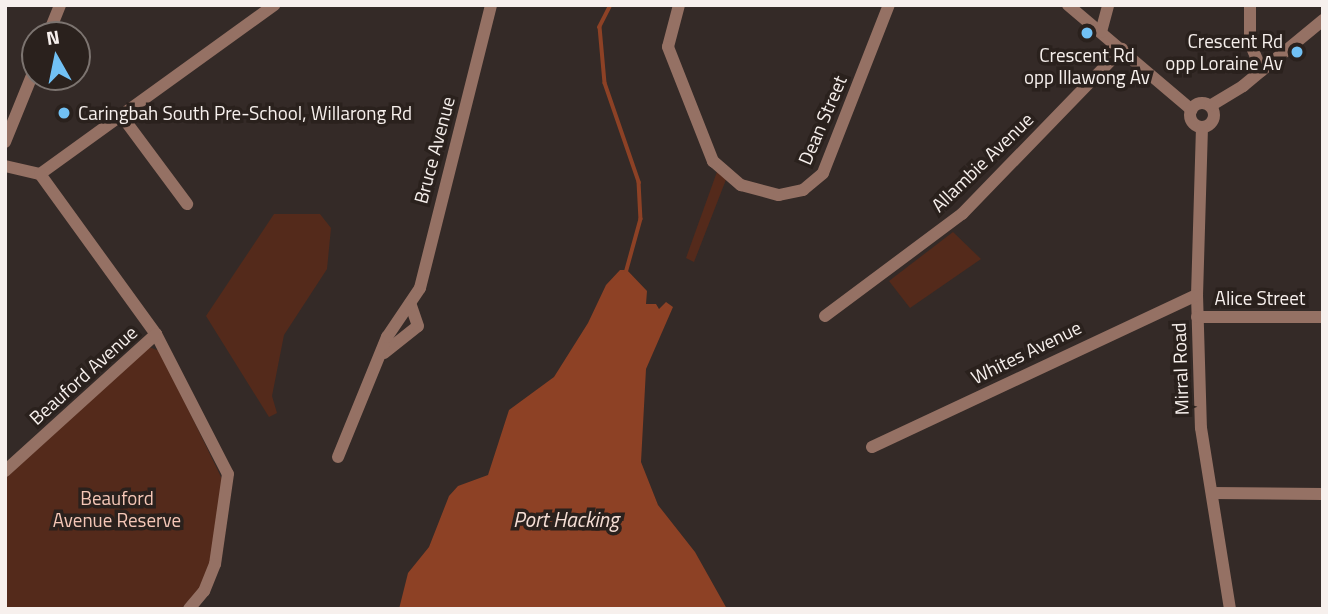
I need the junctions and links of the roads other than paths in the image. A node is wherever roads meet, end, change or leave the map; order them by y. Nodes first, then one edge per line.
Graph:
1 (274, 5) edge
2 (491, 5) edge
3 (679, 5) edge
4 (889, 5) edge
5 (1068, 5) edge
6 (1108, 5) edge
7 (1250, 5) edge
8 (1323, 20) edge
9 (1101, 32) junction
10 (1122, 49) junction
11 (1262, 71) junction
12 (24, 91) edge
13 (1210, 106) junction
14 (1192, 110) junction
15 (121, 115) junction
16 (8, 126) edge
17 (1202, 127) junction
18 (5, 142) edge
19 (5, 166) edge
20 (40, 174) junction
21 (187, 204) dead end
22 (1197, 295) junction
23 (410, 303) junction
24 (825, 316) dead end
25 (1197, 317) junction
26 (1323, 317) edge
27 (156, 334) junction
28 (378, 359) junction
29 (872, 447) dead end
30 (338, 457) dead end
31 (5, 471) edge
32 (1212, 492) junction
33 (1323, 494) edge
34 (189, 609) edge
35 (1230, 609) edge

1 - 15 street
2 - 23 street, Bruce Avenue
3 - 4 street, Dean Street
5 - 9 street
6 - 9 street
7 - 11 street
8 - 11 street
9 - 10 street
10 - 14 street
10 - 24 street, Allambie Avenue
11 - 13 street
12 - 16 street
13 - 14 street
13 - 17 street
14 - 17 street
15 - 20 street
15 - 21 street
16 - 18 street
17 - 22 street, Mirral Road
19 - 20 street
20 - 27 street, Beauford Avenue
22 - 25 street, Mirral Road
22 - 29 street, Whites Avenue
23 - 28 street, Bruce Avenue
23 - 28 street, Bruce Avenue
25 - 26 street, Alice Street
25 - 32 street, Mirral Road
27 - 31 street, Beauford Avenue
27 - 34 street, Beauford Avenue
28 - 30 street, Bruce Avenue
32 - 33 street
32 - 35 street, Mirral Road

